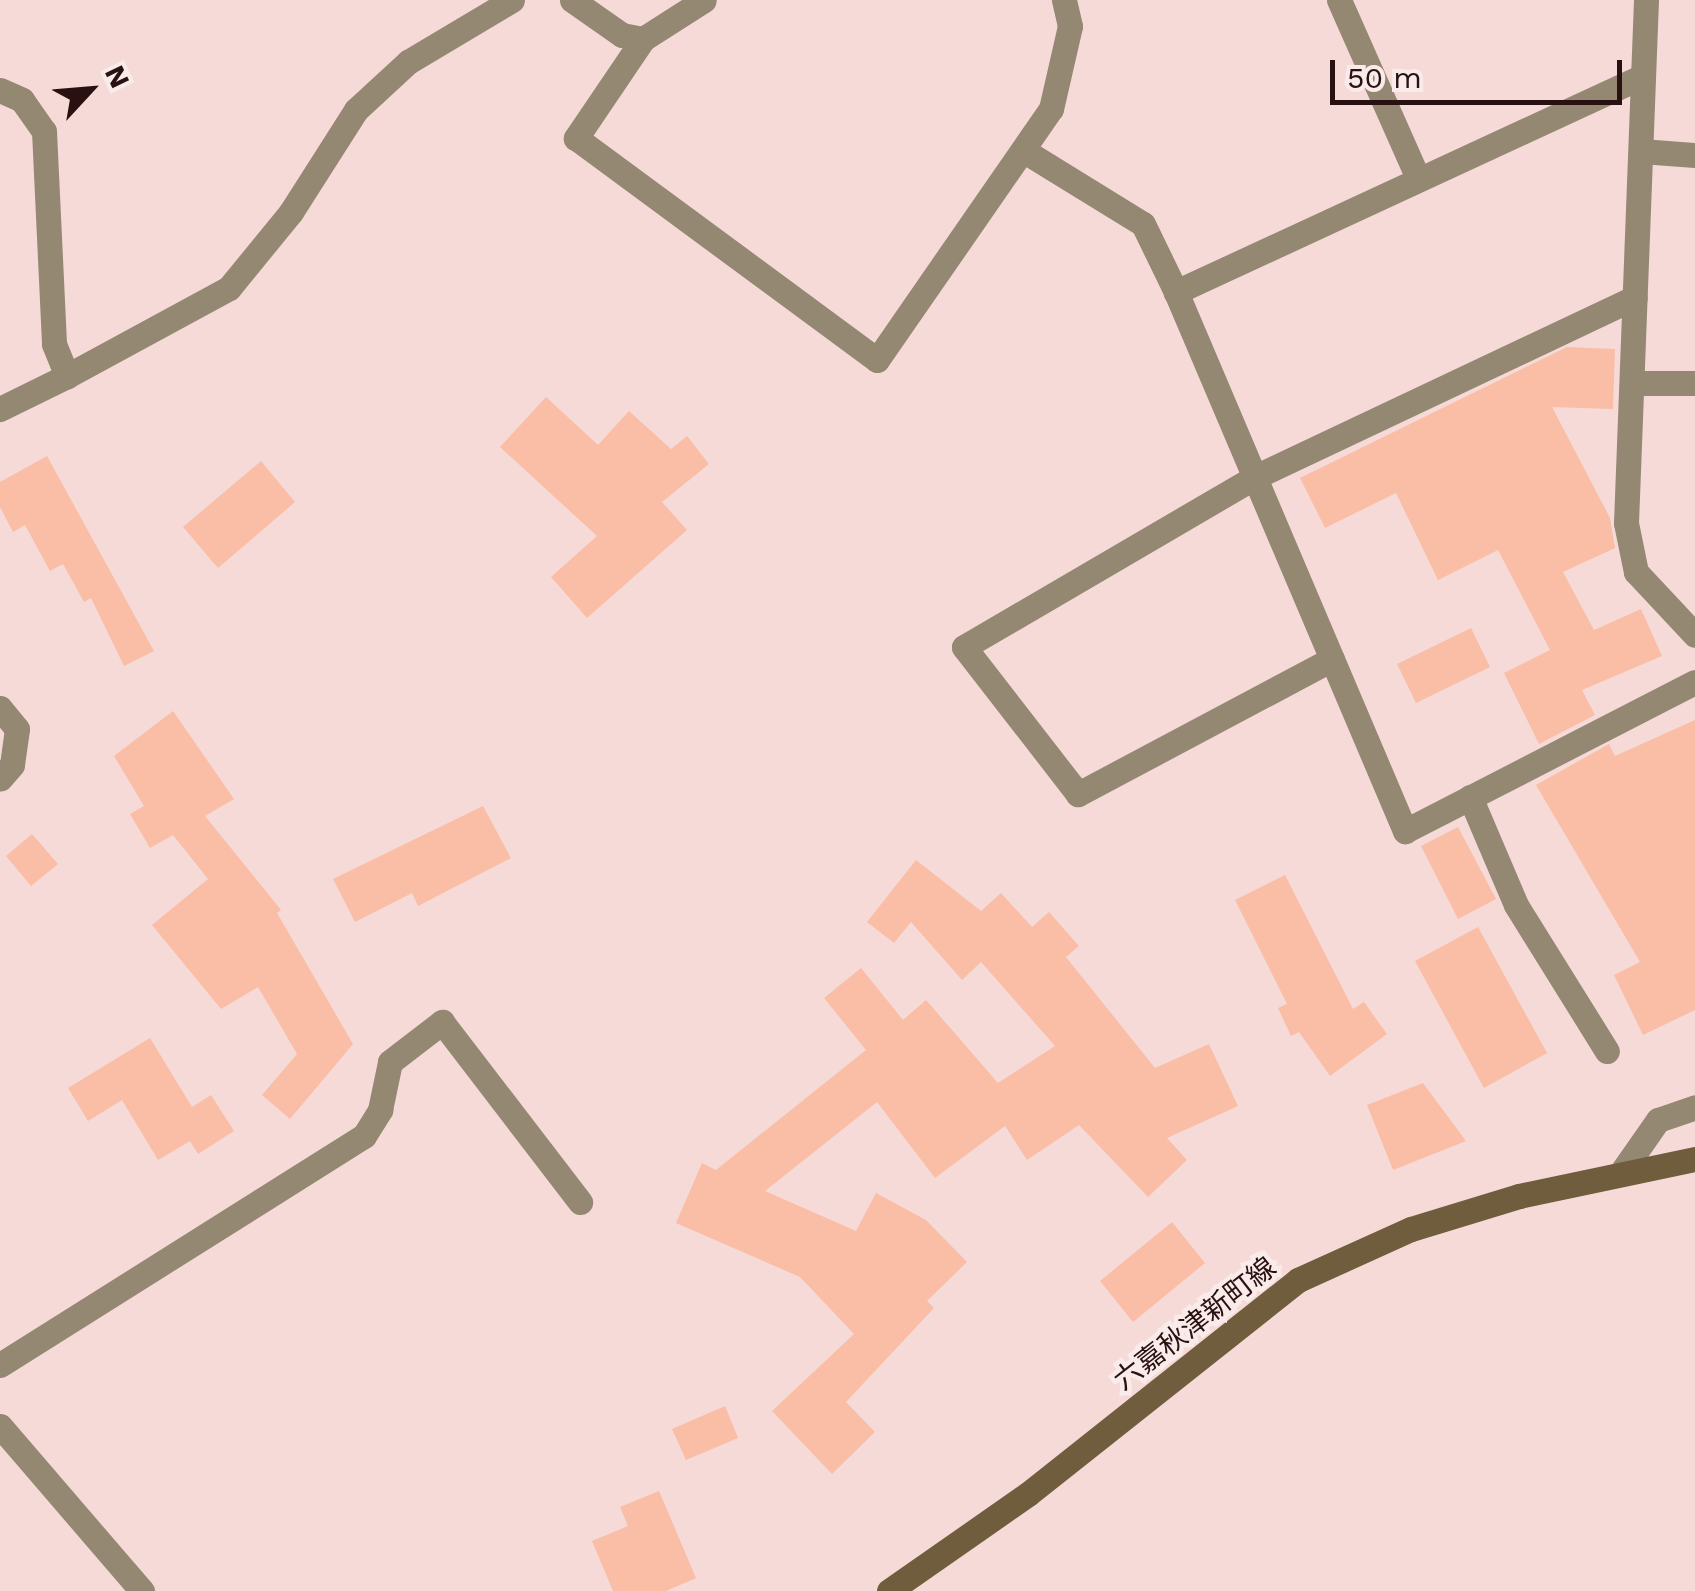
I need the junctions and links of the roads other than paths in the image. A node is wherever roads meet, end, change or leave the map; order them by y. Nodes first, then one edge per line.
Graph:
1 (512, 0) edge
2 (572, 0) edge
3 (704, 0) edge
4 (1064, 0) edge
5 (1339, 0) edge
6 (1646, 0) edge
7 (642, 39) junction
8 (1643, 76) junction
9 (0, 90) edge
10 (1640, 151) junction
11 (1026, 152) junction
12 (1695, 155) edge
13 (1418, 178) junction
14 (1176, 292) junction
15 (1635, 297) junction
16 (67, 376) junction
17 (1633, 383) junction
18 (1695, 383) edge
19 (0, 409) edge
20 (1254, 477) junction
21 (1695, 636) edge
22 (1332, 659) junction
23 (1695, 682) edge
24 (0, 708) edge
25 (0, 779) edge
26 (1470, 797) junction
27 (1606, 1051) dead end
28 (1695, 1107) edge
29 (1695, 1158) edge
30 (1621, 1173) junction
31 (580, 1202) dead end
32 (0, 1365) edge
33 (0, 1426) edge
34 (142, 1591) edge
35 (890, 1591) edge

1 - 16 street
2 - 7 street
3 - 7 street
4 - 11 street
5 - 13 street
6 - 8 street
7 - 11 street
8 - 10 street
8 - 13 street
9 - 16 street
10 - 12 street
10 - 15 street
11 - 14 street
13 - 14 street
14 - 20 street
15 - 17 street
15 - 20 street
16 - 19 street
17 - 18 street
17 - 21 street
20 - 22 street
20 - 22 street
22 - 26 street
23 - 26 street
24 - 25 street
26 - 27 street
28 - 30 street
29 - 30 main road, 六嘉秋津新町線
30 - 35 main road, 六嘉秋津新町線
31 - 32 street
33 - 34 street

